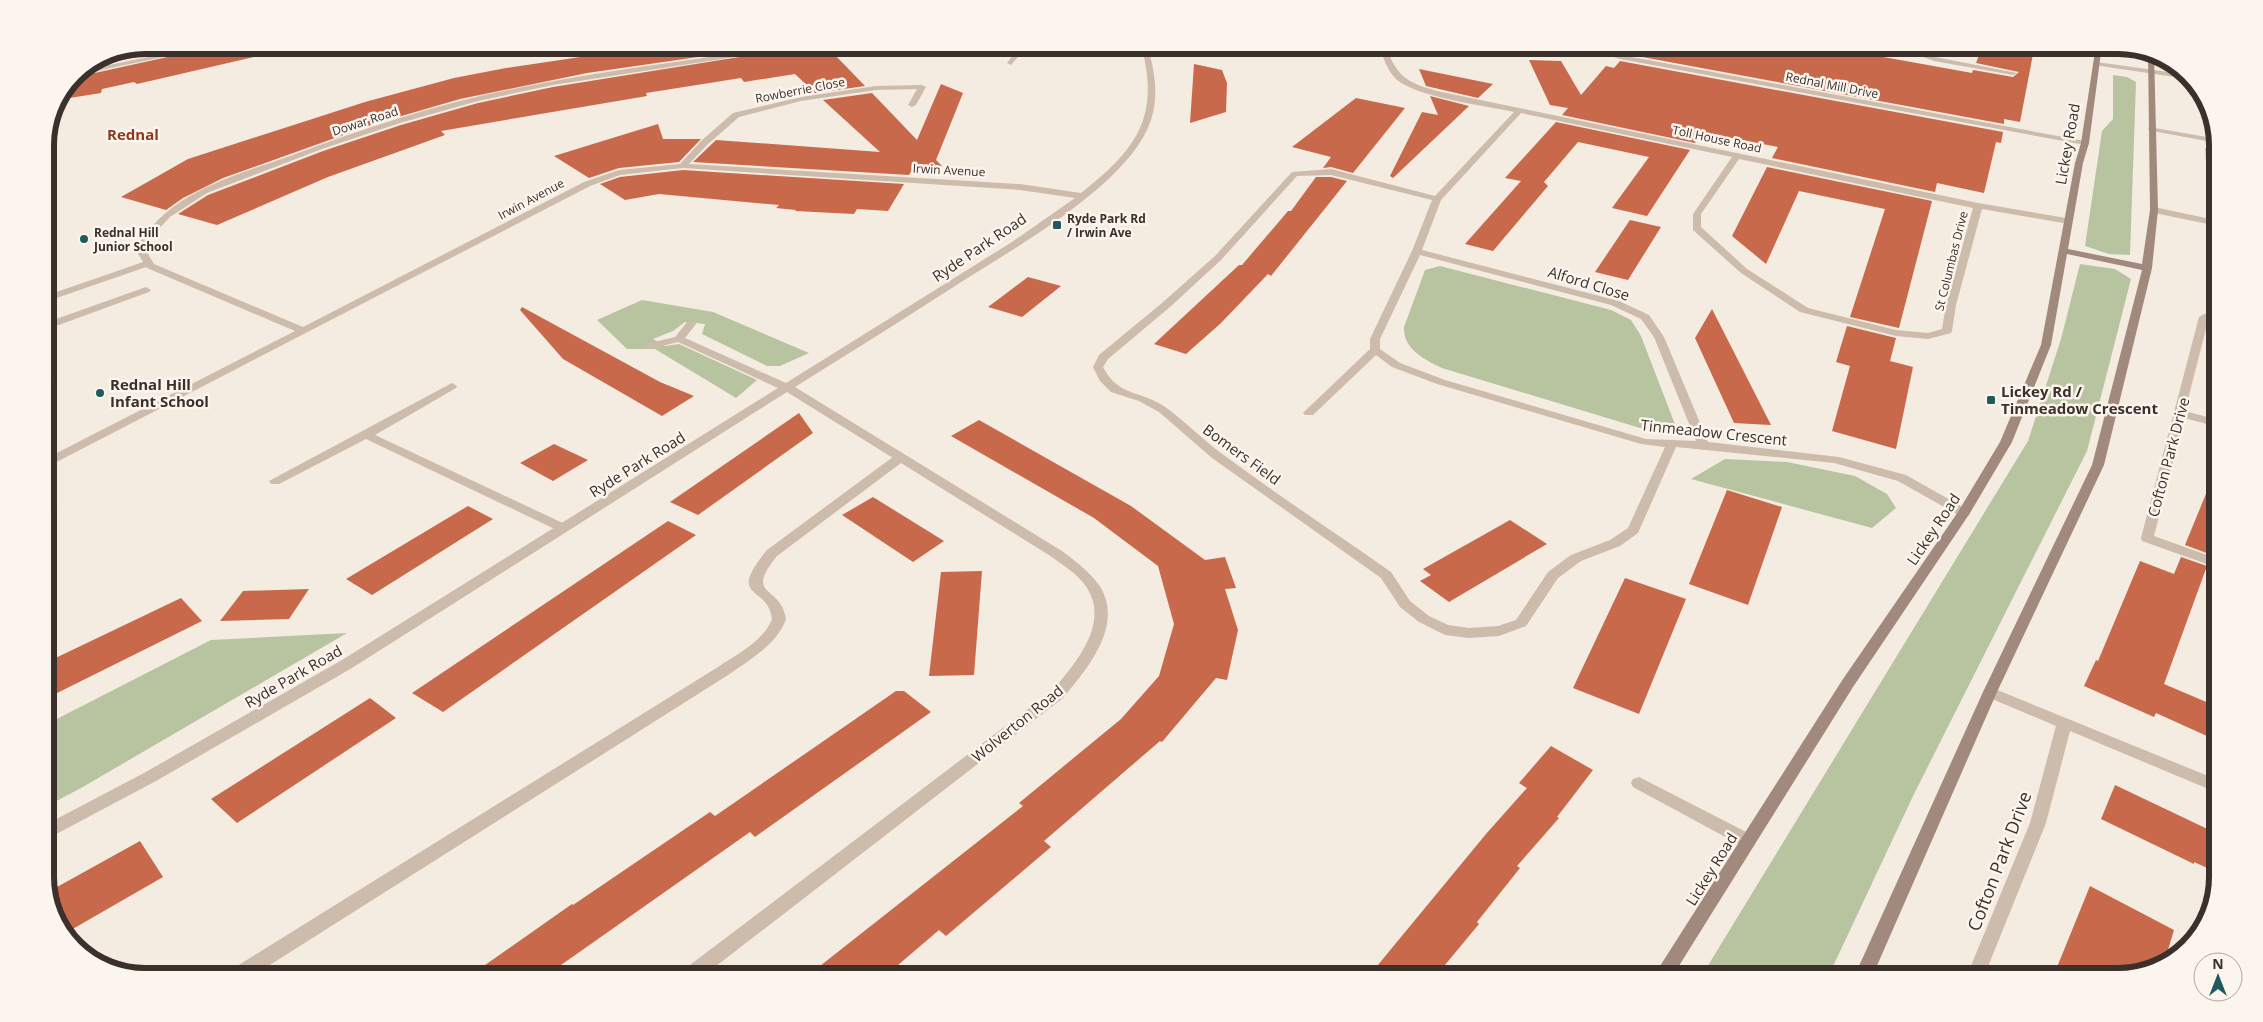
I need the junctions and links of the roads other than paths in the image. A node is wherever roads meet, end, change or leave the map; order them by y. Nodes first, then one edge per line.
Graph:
1 (173, 54) edge
2 (750, 54) edge
3 (1018, 54) edge
4 (1146, 54) edge
5 (1385, 54) edge
6 (1613, 54) edge
7 (1920, 54) edge
8 (2098, 54) edge
9 (2151, 60) edge
10 (1011, 63) dead end
11 (2096, 64) junction
12 (1981, 68) junction
13 (94, 70) edge
14 (2151, 72) junction
15 (2013, 73) dead end
16 (1978, 76) dead end
17 (2176, 76) edge
18 (912, 105) dead end
19 (1519, 111) junction
20 (2152, 129) junction
21 (2209, 139) edge
22 (2085, 143) junction
23 (2209, 150) edge
24 (1737, 156) junction
25 (683, 166) junction
26 (2209, 166) edge
27 (1081, 196) junction
28 (1437, 199) junction
29 (1978, 206) junction
30 (2154, 210) junction
31 (2070, 220) junction
32 (2209, 221) edge
33 (1417, 251) junction
34 (2064, 251) junction
35 (149, 262) junction
36 (2147, 268) junction
37 (146, 290) dead end
38 (54, 296) edge
39 (2209, 318) edge
40 (54, 324) edge
41 (691, 324) dead end
42 (304, 331) junction
43 (679, 339) junction
44 (650, 346) dead end
45 (1375, 350) junction
46 (452, 386) dead end
47 (788, 388) junction
48 (1309, 413) dead end
49 (2180, 413) junction
50 (2209, 421) edge
51 (366, 435) junction
52 (1672, 444) junction
53 (1703, 444) junction
54 (901, 457) junction
55 (54, 459) edge
56 (275, 481) dead end
57 (1964, 513) junction
58 (564, 528) junction
59 (2209, 561) edge
60 (1990, 692) junction
61 (2064, 724) junction
62 (1638, 783) dead end
63 (2209, 783) edge
64 (54, 828) edge
65 (1748, 840) junction
66 (249, 968) edge
67 (700, 968) edge
68 (1668, 968) edge
69 (1867, 968) edge
70 (1979, 968) edge

1 - 13 street
2 - 35 street, Dowar Road
3 - 10 street
4 - 27 street, Ryde Park Road
5 - 19 street, Toll House Road
6 - 22 street, Rednal Mill Drive
7 - 12 street
8 - 11 main road, Lickey Road
9 - 14 main road
11 - 14 street
11 - 22 main road, Lickey Road
12 - 15 street
12 - 16 street
14 - 17 street
14 - 20 main road
18 - 25 street, Rowberrie Close
19 - 24 street, Toll House Road
19 - 28 street
20 - 21 street
20 - 30 main road
22 - 31 main road, Lickey Road
23 - 26 street
24 - 29 street, Toll House Road
24 - 29 street, St Columbas Drive
25 - 27 street, Irwin Avenue
25 - 42 street, Irwin Avenue
27 - 47 street, Ryde Park Road
28 - 33 street
28 - 52 street, Bomers Field
29 - 31 street, Toll House Road
30 - 32 street
30 - 36 main road
31 - 34 main road, Lickey Road
33 - 45 street
33 - 53 street, Alford Close
34 - 36 main road
34 - 57 main road, Lickey Road
35 - 38 street
35 - 42 street
36 - 60 main road
37 - 40 street
39 - 49 street, Cofton Park Drive
41 - 43 street
42 - 55 street, Irwin Avenue
43 - 44 street
43 - 47 street, Wolverton Road
45 - 48 street
45 - 52 street, Tinmeadow Crescent
46 - 51 street
47 - 54 street, Wolverton Road
47 - 58 street, Ryde Park Road
49 - 50 street
49 - 59 street, Cofton Park Drive
51 - 56 street
51 - 58 street
52 - 53 street, Tinmeadow Crescent
53 - 57 street, Tinmeadow Crescent
54 - 66 street
54 - 67 street, Wolverton Road
57 - 65 main road, Lickey Road
58 - 64 street, Ryde Park Road
60 - 61 street
60 - 69 main road
61 - 63 street
61 - 70 street, Cofton Park Drive
62 - 65 street
65 - 68 main road, Lickey Road

